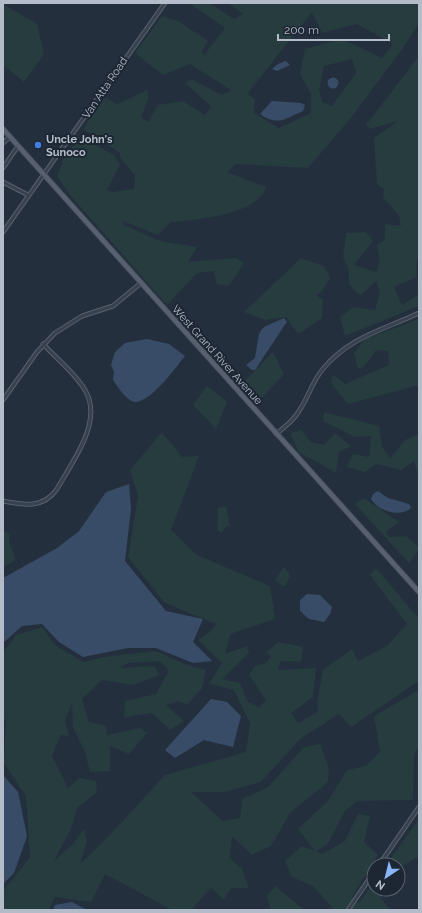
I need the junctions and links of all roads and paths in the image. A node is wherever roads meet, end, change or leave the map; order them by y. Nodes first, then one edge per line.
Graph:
1 (164, 3) edge
2 (3, 129) edge
3 (10, 137) junction
4 (3, 143) edge
5 (18, 146) junction
6 (3, 168) edge
7 (44, 175) junction
8 (3, 182) edge
9 (28, 195) junction
10 (3, 232) edge
11 (141, 283) junction
12 (419, 313) edge
13 (43, 344) junction
14 (3, 400) edge
15 (276, 434) junction
16 (3, 501) edge
17 (419, 592) edge
18 (419, 807) edge
19 (385, 857) edge
20 (366, 884) edge
21 (348, 910) edge

1 - 7 street, Van Atta Road
2 - 3 main road, West Grand River Avenue
3 - 4 street
3 - 5 main road, West Grand River Avenue
5 - 6 street
5 - 7 main road, West Grand River Avenue
7 - 9 street, Van Atta Road
7 - 11 main road, West Grand River Avenue
8 - 9 street
9 - 10 street, Van Atta Road
11 - 13 street
11 - 15 main road, West Grand River Avenue
12 - 15 street
13 - 14 street
13 - 16 street
15 - 17 main road, West Grand River Avenue
18 - 19 street
20 - 21 street

